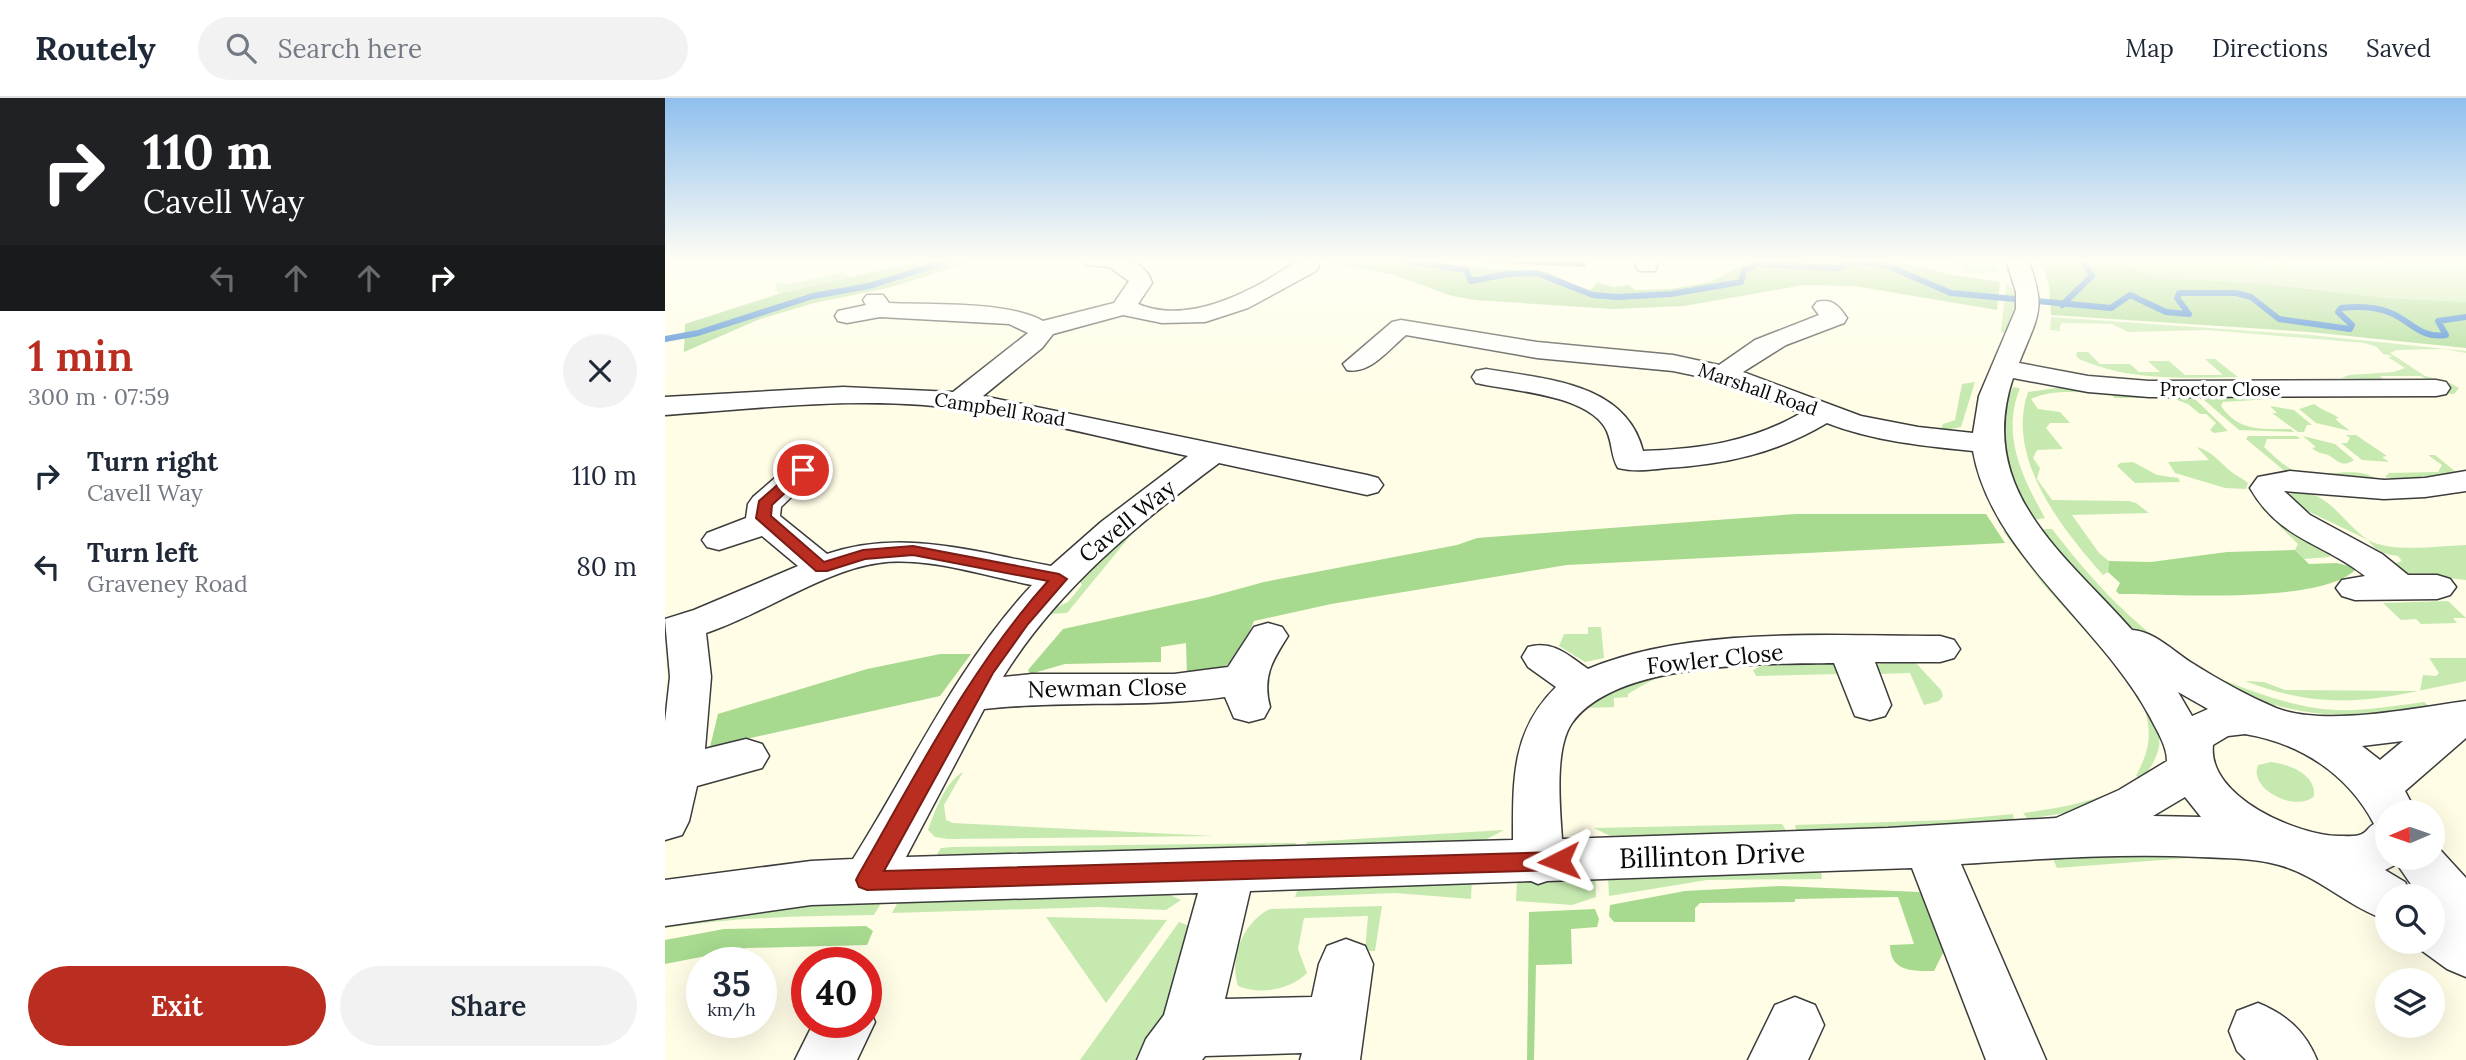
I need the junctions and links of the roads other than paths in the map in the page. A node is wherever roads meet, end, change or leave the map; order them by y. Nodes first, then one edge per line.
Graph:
1 (1240, 305) edge
2 (2027, 305) edge
3 (1126, 307) joint
4 (847, 316) dead end
5 (1862, 318) dead end
6 (1039, 330) junction
7 (1356, 364) dead end
8 (2006, 369) junction
9 (1724, 374) junction
10 (1486, 377) dead end
11 (2436, 388) dead end
12 (960, 400) junction
13 (665, 407) edge
14 (1824, 412) junction
15 (1988, 444) junction
16 (1215, 451) junction
17 (803, 470) dead end
18 (2466, 481) edge
19 (1367, 485) dead end
20 (767, 522) junction
21 (719, 540) dead end
22 (822, 568) junction
23 (1059, 579) junction
24 (2399, 587) junction
25 (2437, 587) dead end
26 (2355, 588) dead end
27 (2095, 612) junction
28 (675, 630) edge
29 (1268, 636) dead end
30 (1940, 649) dead end
31 (1850, 651) junction
32 (1542, 657) dead end
33 (1583, 687) junction
34 (971, 696) junction
35 (1870, 705) dead end
36 (2464, 718) edge
37 (2283, 726) junction
38 (746, 755) dead end
39 (2191, 760) junction
40 (677, 774) junction
41 (2385, 799) edge
42 (665, 821) edge
43 (2047, 838) junction
44 (1929, 848) junction
45 (2298, 849) junction
46 (2375, 853) edge
47 (1538, 863) junction
48 (2429, 870) edge
49 (1230, 871) junction
50 (867, 880) junction
51 (2375, 891) edge
52 (665, 903) edge
53 (2466, 917) edge
54 (2445, 936) edge
55 (2466, 951) edge
56 (1346, 964) dead end
57 (837, 1038) edge
58 (1333, 1042) edge
59 (1179, 1044) edge
60 (825, 1060) edge
61 (2016, 1060) edge

1 - 3 street
2 - 8 street
3 - 6 street
4 - 6 street
5 - 9 street
6 - 12 street
7 - 9 street, Marshall Road
8 - 11 street, Proctor Close
8 - 15 street
9 - 14 street, Marshall Road
10 - 14 street
12 - 13 street, Campbell Road
12 - 16 street, Campbell Road
14 - 15 street, Marshall Road
15 - 27 street
16 - 19 street, Campbell Road
16 - 23 street, Cavell Way
17 - 20 street
18 - 24 street
20 - 21 street
20 - 22 street
22 - 23 street
22 - 28 street
23 - 34 street, Cavell Way
24 - 25 street
24 - 26 street
27 - 37 street
27 - 39 street
28 - 40 street
29 - 34 street, Newman Close
30 - 31 street, Fowler Close
31 - 33 street, Fowler Close
31 - 35 street
32 - 33 street
33 - 47 street, Fowler Close
34 - 50 street, Cavell Way
36 - 37 street, Billinton Drive
36 - 41 street
37 - 39 street, Billinton Drive
37 - 41 street
38 - 40 street
39 - 43 street, Billinton Drive
39 - 45 street
40 - 42 street
43 - 44 street, Billinton Drive
43 - 45 street, Billinton Drive
44 - 47 street, Billinton Drive
44 - 61 street
45 - 46 street, Billinton Drive
45 - 51 street
47 - 49 street, Billinton Drive
48 - 53 street
49 - 50 street, Billinton Drive
49 - 59 street
50 - 52 street, Billinton Drive
54 - 55 street
56 - 58 street
57 - 60 street
58 - 59 street

